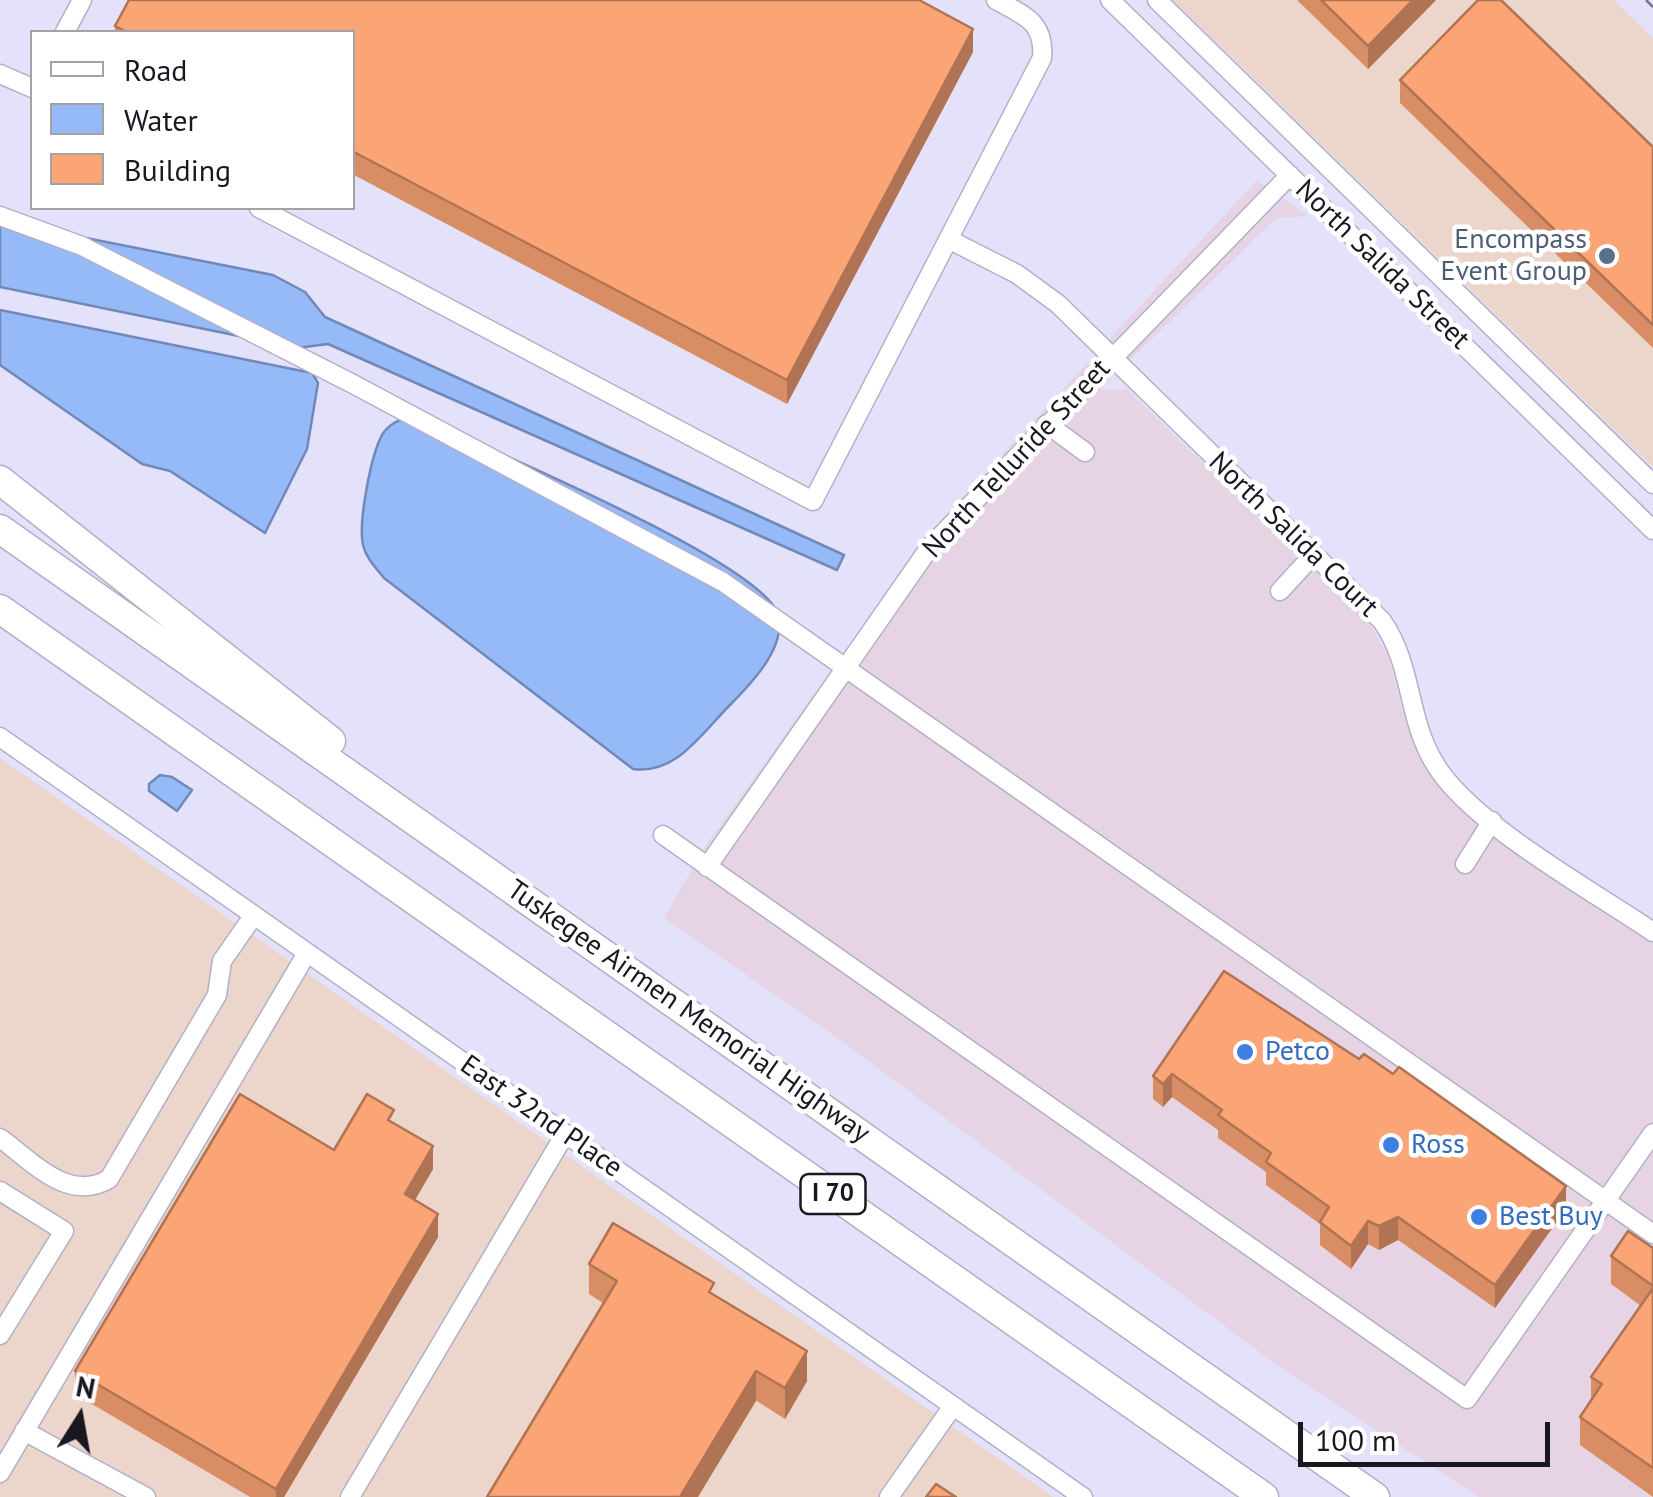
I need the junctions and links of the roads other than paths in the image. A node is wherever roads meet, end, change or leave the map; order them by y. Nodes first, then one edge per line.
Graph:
1 (82, 0) edge
2 (996, 0) edge
3 (1110, 0) edge
4 (1157, 0) edge
5 (66, 30) edge
6 (0, 74) edge
7 (30, 87) edge
8 (1290, 175) junction
9 (263, 210) edge
10 (0, 216) edge
11 (948, 239) junction
12 (1111, 358) junction
13 (1047, 424) junction
14 (1085, 452) dead end
15 (0, 480) edge
16 (1653, 484) edge
17 (0, 529) edge
18 (1653, 530) edge
19 (1314, 554) junction
20 (1280, 592) dead end
21 (0, 609) edge
22 (0, 630) edge
23 (846, 666) junction
24 (0, 737) edge
25 (1492, 821) junction
26 (663, 836) dead end
27 (1465, 864) dead end
28 (707, 867) junction
29 (401, 892) junction
30 (254, 915) junction
31 (555, 918) junction
32 (1653, 932) edge
33 (307, 953) junction
34 (1653, 1132) edge
35 (566, 1134) junction
36 (0, 1138) edge
37 (0, 1191) edge
38 (1606, 1200) junction
39 (1653, 1234) edge
40 (0, 1336) edge
41 (953, 1406) junction
42 (24, 1431) junction
43 (0, 1472) edge
44 (146, 1497) edge
45 (350, 1497) edge
46 (888, 1497) edge
47 (1083, 1497) edge
48 (1264, 1497) edge
49 (1375, 1497) edge

1 - 5 street
2 - 11 street
3 - 8 street, North Salida Street
4 - 16 street, North Salida Street
6 - 7 street
8 - 12 street, North Telluride Street
8 - 18 street, North Salida Street
9 - 11 street
10 - 23 street
11 - 12 street, North Salida Court
12 - 13 street, North Telluride Street
12 - 19 street, North Salida Court
13 - 14 street
13 - 23 street, North Telluride Street
15 - 31 highway
17 - 31 highway, Tuskegee Airmen Memorial Highway / I 70
19 - 20 street
19 - 25 street, North Salida Court
21 - 29 highway, I 70
22 - 29 highway
23 - 28 street, North Telluride Street
23 - 38 street
24 - 30 street, East 32nd Place
25 - 27 street
25 - 32 street, North Salida Court
26 - 28 street
28 - 38 street
29 - 48 highway, I 70
30 - 33 street, East 32nd Place
30 - 36 street
31 - 49 highway, Tuskegee Airmen Memorial Highway / I 70
33 - 35 street, East 32nd Place
33 - 42 street
34 - 38 street
35 - 41 street, East 32nd Place
35 - 45 street
37 - 40 street
38 - 39 street
41 - 46 street
41 - 47 street, East 32nd Place
42 - 43 street
42 - 44 street

